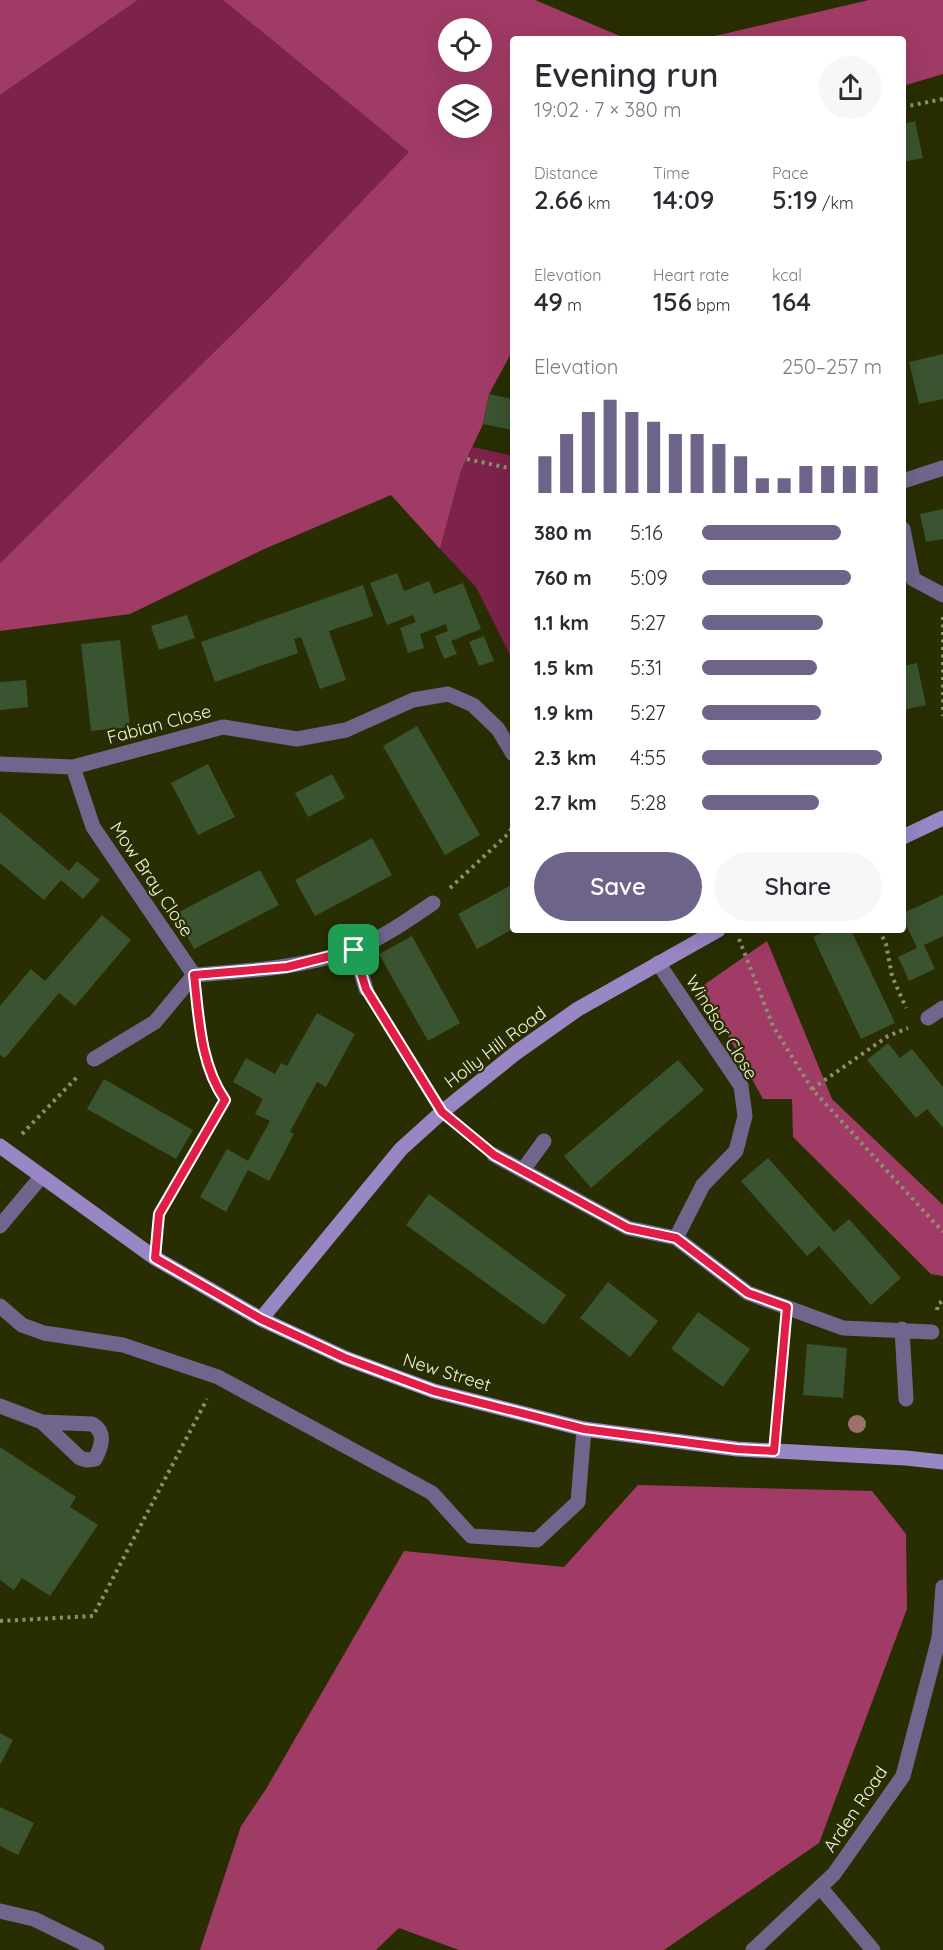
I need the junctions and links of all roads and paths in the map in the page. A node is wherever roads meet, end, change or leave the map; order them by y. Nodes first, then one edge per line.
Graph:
1 (943, 99) edge
2 (906, 106) edge
3 (467, 459) dead end
4 (510, 468) edge
5 (943, 468) edge
6 (906, 480) edge
7 (906, 544) edge
8 (943, 595) edge
9 (943, 716) edge
10 (510, 749) edge
11 (0, 764) edge
12 (73, 767) junction
13 (943, 818) edge
14 (510, 831) edge
15 (906, 836) edge
16 (433, 903) joint
17 (713, 933) edge
18 (737, 933) edge
19 (880, 933) edge
20 (354, 950) junction
21 (658, 963) junction
22 (194, 975) junction
23 (366, 989) joint
24 (943, 1008) edge
25 (928, 1018) joint
26 (914, 1026) junction
27 (94, 1059) joint
28 (812, 1089) junction
29 (442, 1112) junction
30 (544, 1141) dead end
31 (3, 1148) edge
32 (494, 1155) joint
33 (523, 1170) junction
34 (41, 1177) junction
35 (940, 1226) edge
36 (0, 1227) edge
37 (943, 1232) edge
38 (676, 1238) junction
39 (155, 1258) junction
40 (0, 1307) edge
41 (787, 1307) junction
42 (261, 1319) junction
43 (902, 1329) junction
44 (932, 1332) dead end
45 (218, 1377) junction
46 (906, 1399) dead end
47 (0, 1406) edge
48 (42, 1422) dead end
49 (584, 1429) junction
50 (774, 1451) junction
51 (943, 1462) edge
52 (943, 1587) edge
53 (0, 1621) edge
54 (820, 1887) junction
55 (0, 1911) edge
56 (97, 1950) edge
57 (753, 1950) edge
58 (873, 1950) edge

1 - 2 path
3 - 4 path
5 - 6 street
7 - 8 street
8 - 9 path
10 - 12 street, Fabian Close
11 - 12 street, Fabian Close
12 - 22 street, Mow Bray Close
13 - 15 street
14 - 16 path
16 - 20 street
17 - 21 street, Holly Hill Road
18 - 28 path
19 - 26 path
20 - 22 street
20 - 23 street
21 - 29 street, Holly Hill Road
21 - 38 street, Windsor Close
22 - 27 street
22 - 39 path
23 - 29 path
24 - 25 street
25 - 26 path
26 - 28 path
27 - 31 path
28 - 35 path
29 - 32 path
29 - 42 street, Holly Hill Road
30 - 33 street
31 - 34 street, New Street
32 - 33 street
33 - 38 street
34 - 36 street
34 - 39 street, New Street
35 - 37 path
38 - 41 street
39 - 42 street, New Street
40 - 45 street
41 - 43 street
41 - 50 path
42 - 49 street, New Street
43 - 44 street
43 - 46 street
45 - 49 street
45 - 53 path
47 - 48 street
49 - 50 street, New Street
50 - 51 street, New Street
52 - 54 street, Arden Road
54 - 57 street, Arden Road
54 - 58 street
55 - 56 street

